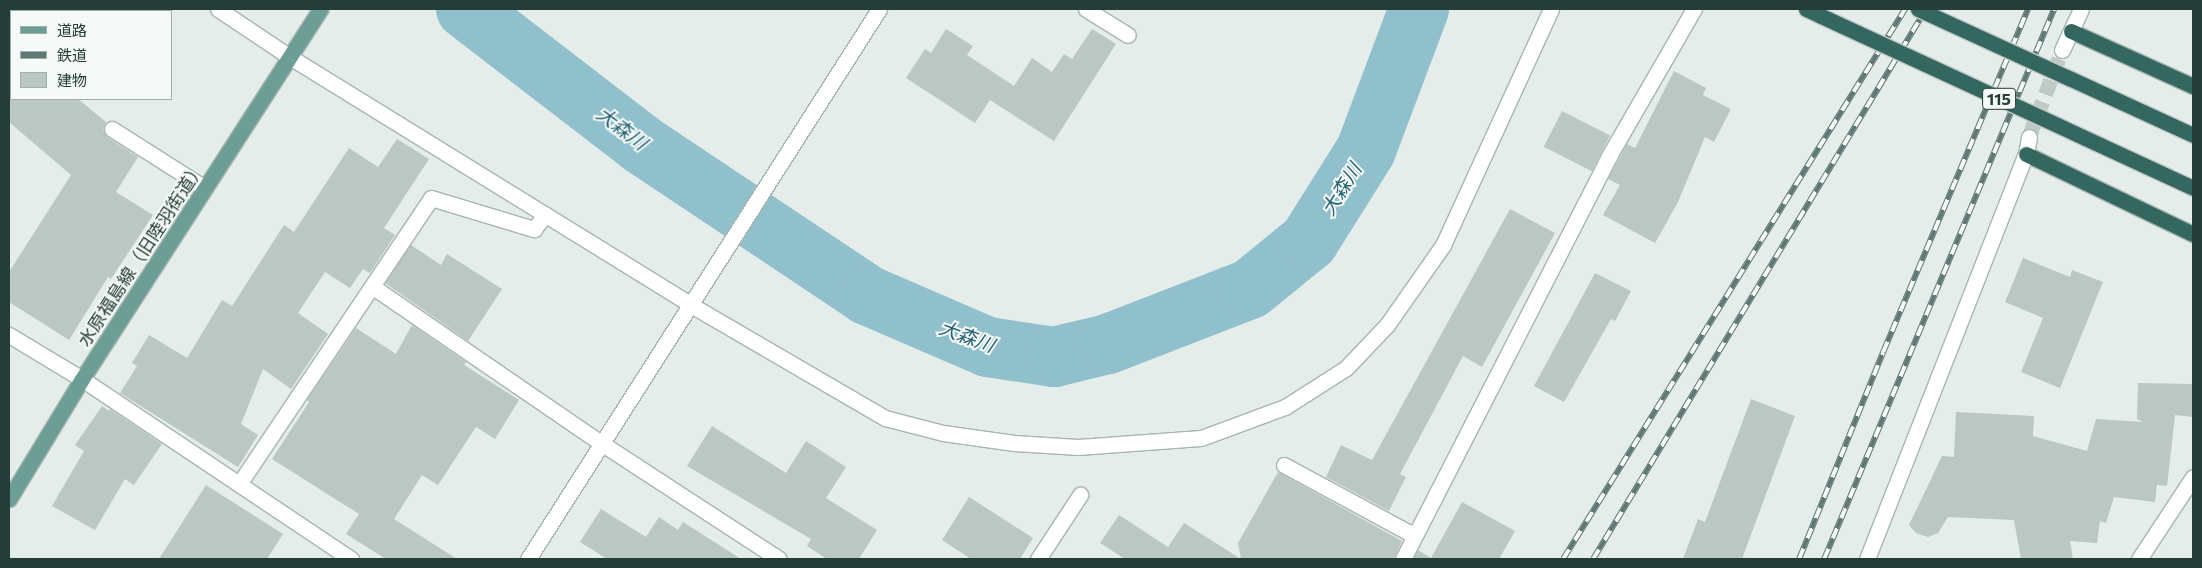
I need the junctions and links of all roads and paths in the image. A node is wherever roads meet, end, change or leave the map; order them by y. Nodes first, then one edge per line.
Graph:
1 (218, 9) edge
2 (320, 9) edge
3 (879, 9) edge
4 (1086, 9) edge
5 (1551, 9) edge
6 (1694, 9) edge
7 (1806, 9) edge
8 (1918, 9) edge
9 (2081, 9) edge
10 (2071, 31) junction
11 (1128, 36) dead end
12 (2062, 50) tunnel mouth
13 (290, 57) junction
14 (2193, 86) edge
15 (112, 129) dead end
16 (2193, 135) edge
17 (2029, 136) tunnel mouth
18 (2026, 154) junction
19 (206, 188) junction
20 (2193, 188) edge
21 (545, 215) junction
22 (2193, 234) edge
23 (373, 287) junction
24 (690, 305) junction
25 (9, 335) edge
26 (82, 379) junction
27 (601, 442) junction
28 (1284, 465) dead end
29 (2193, 478) edge
30 (238, 484) junction
31 (1080, 496) dead end
32 (9, 499) edge
33 (1416, 534) junction
34 (351, 559) edge
35 (528, 559) edge
36 (779, 559) edge
37 (1038, 559) edge
38 (1403, 559) edge
39 (1867, 559) edge
40 (2139, 559) edge

1 - 13 street
2 - 13 main road, 水原福島線（旧陸羽街道）
3 - 24 street
4 - 11 street
5 - 24 street
6 - 33 street
7 - 20 highway, 115, bridge
8 - 16 highway, bridge
9 - 10 street
10 - 12 street
10 - 14 highway
13 - 19 main road, 水原福島線（旧陸羽街道）
13 - 21 street
15 - 19 street
17 - 18 street
18 - 22 highway
18 - 39 street
19 - 26 main road, 水原福島線（旧陸羽街道）
21 - 23 street
21 - 24 street
23 - 27 street
23 - 30 street
24 - 27 street
25 - 26 street
26 - 30 street
26 - 32 main road, 水原福島線（旧陸羽街道）
27 - 35 street
27 - 36 street
28 - 33 street
29 - 40 street
30 - 34 street
31 - 37 street
33 - 38 street

